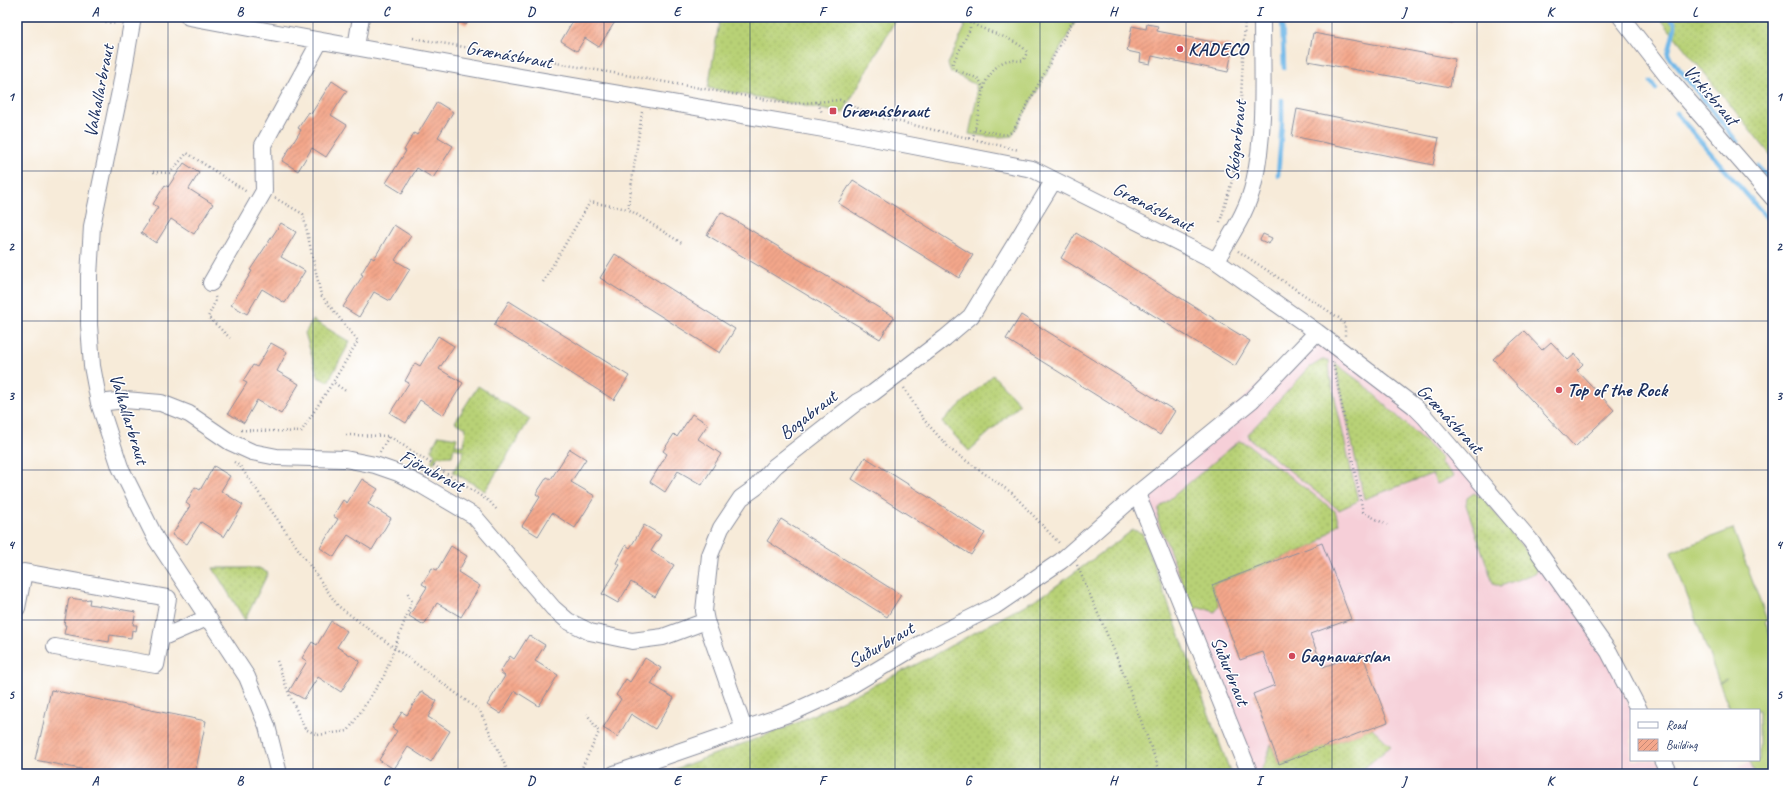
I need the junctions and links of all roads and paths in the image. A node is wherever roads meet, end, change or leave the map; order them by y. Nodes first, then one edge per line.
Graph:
1 (82, 17) edge
2 (189, 17) edge
3 (361, 17) edge
4 (963, 17) edge
5 (1074, 17) edge
6 (1246, 17) edge
7 (1262, 17) edge
8 (1621, 17) edge
9 (132, 22) edge
10 (970, 23) junction
11 (413, 38) dead end
12 (320, 41) junction
13 (356, 48) junction
14 (532, 60) dead end
15 (648, 79) dead end
16 (984, 91) junction
17 (644, 98) junction
18 (975, 129) junction
19 (974, 138) dead end
20 (152, 172) dead end
21 (1054, 180) junction
22 (261, 195) junction
23 (1773, 198) edge
24 (628, 210) junction
25 (1220, 224) dead end
26 (683, 244) dead end
27 (1226, 244) junction
28 (1216, 261) junction
29 (543, 282) dead end
30 (211, 283) joint
31 (1317, 332) junction
32 (230, 338) dead end
33 (1339, 348) junction
34 (333, 382) junction
35 (347, 392) dead end
36 (99, 403) junction
37 (240, 430) dead end
38 (346, 435) dead end
39 (234, 461) dead end
40 (1137, 494) junction
41 (498, 511) dead end
42 (1387, 525) dead end
43 (407, 592) dead end
44 (17, 608) edge
45 (207, 618) junction
46 (706, 621) junction
47 (161, 638) junction
48 (55, 646) dead end
49 (394, 647) junction
50 (277, 661) dead end
51 (1638, 709) edge
52 (587, 714) dead end
53 (744, 729) junction
54 (1664, 761) edge
55 (643, 769) edge
56 (279, 774) edge
57 (509, 774) edge
58 (579, 774) edge
59 (614, 774) edge
60 (1250, 774) edge
61 (1670, 774) edge

1 - 9 path
2 - 12 street, Grænásbraut
3 - 13 street
4 - 10 path
5 - 18 path
6 - 25 path
7 - 27 street, Skógarbraut
8 - 23 street, Virkisbraut
9 - 36 street, Valhallarbraut
10 - 16 path
10 - 16 path
11 - 14 path
12 - 13 street, Grænásbraut
12 - 22 street
13 - 17 street, Grænásbraut
15 - 17 path
16 - 18 path
17 - 21 street, Grænásbraut
17 - 24 path
18 - 19 path
20 - 22 path
21 - 28 street, Grænásbraut
21 - 46 street, Bogabraut
22 - 30 street
22 - 34 path
24 - 26 path
24 - 29 path
27 - 28 street, Skógarbraut
27 - 33 path
28 - 31 street, Grænásbraut
30 - 32 path
31 - 33 street, Grænásbraut
31 - 40 street, Suðurbraut
33 - 42 path
33 - 51 street, Grænásbraut
34 - 35 path
34 - 37 path
36 - 45 street, Valhallarbraut
36 - 46 street, Fjörubraut
38 - 41 path
39 - 49 path
40 - 53 street, Suðurbraut
40 - 60 street, Suðurbraut
43 - 49 path
44 - 47 street
45 - 47 street
45 - 56 street, Valhallarbraut
46 - 53 street, Bogabraut
47 - 48 street
49 - 50 path
49 - 57 path
52 - 58 path
53 - 55 street, Suðurbraut
54 - 61 street
55 - 59 street, Suðurbraut

